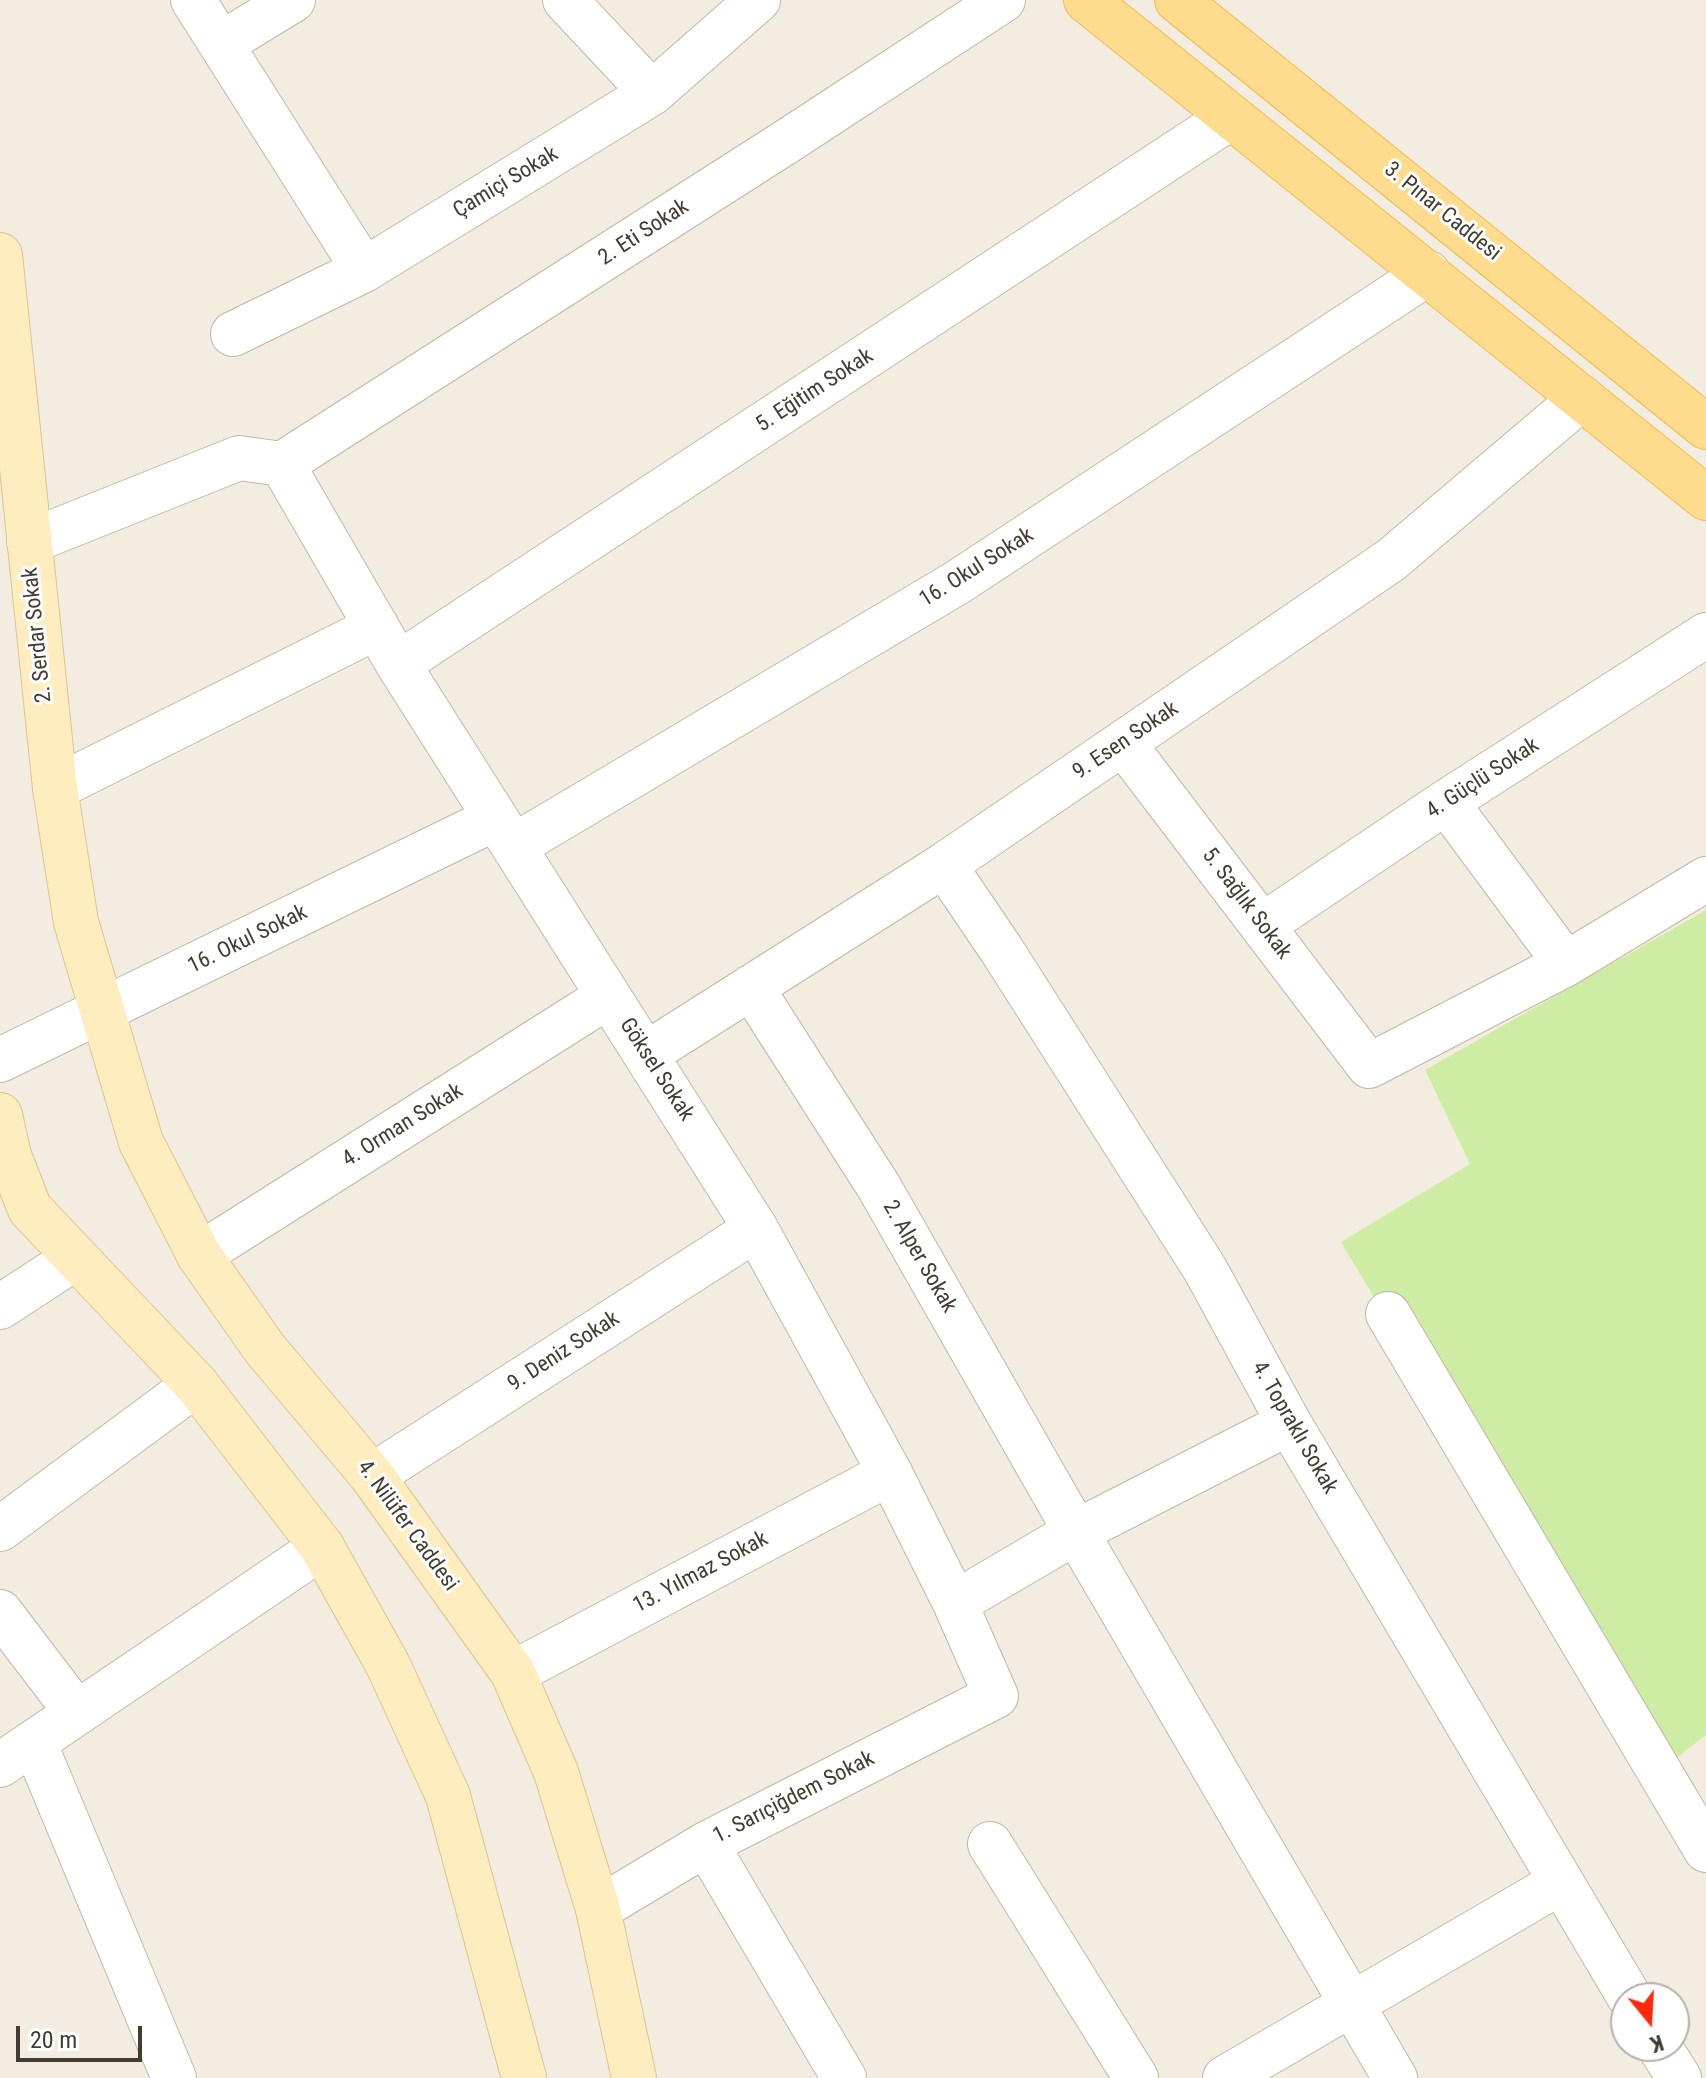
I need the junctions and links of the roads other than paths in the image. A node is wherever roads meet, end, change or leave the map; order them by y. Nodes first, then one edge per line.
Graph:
1 (193, 0) edge
2 (293, 0) edge
3 (565, 0) edge
4 (758, 0) edge
5 (1003, 0) edge
6 (1086, 0) edge
7 (1177, 0) edge
8 (221, 44) junction
9 (652, 93) junction
10 (1231, 117) junction
11 (0, 255) edge
12 (364, 270) junction
13 (1428, 273) junction
14 (233, 334) dead end
15 (1582, 398) junction
16 (1706, 427) edge
17 (282, 464) junction
18 (1706, 498) edge
19 (29, 542) junction
20 (377, 627) junction
21 (1706, 635) edge
22 (398, 664) junction
23 (1123, 743) junction
24 (55, 788) junction
25 (1446, 802) junction
26 (504, 833) junction
27 (944, 865) junction
28 (1706, 879) edge
29 (1263, 925) junction
30 (1566, 964) junction
31 (751, 987) junction
32 (607, 997) junction
33 (102, 1012) junction
34 (646, 1054) junction
35 (0, 1060) edge
36 (1, 1120) edge
37 (0, 1172) edge
38 (30, 1209) junction
39 (756, 1229) junction
40 (199, 1255) junction
41 (75, 1258) junction
42 (0, 1307) edge
43 (1388, 1314) dead end
44 (196, 1384) junction
45 (1289, 1423) junction
46 (890, 1473) junction
47 (372, 1476) junction
48 (0, 1529) edge
49 (1076, 1532) junction
50 (322, 1547) junction
51 (955, 1603) junction
52 (0, 1612) edge
53 (513, 1673) junction
54 (996, 1696) joint
55 (77, 1713) junction
56 (17, 1753) edge
57 (1693, 1798) edge
58 (706, 1844) junction
59 (990, 1844) dead end
60 (1706, 1850) edge
61 (1561, 1882) junction
62 (598, 1909) junction
63 (1620, 1982) edge
64 (1351, 2004) junction
65 (174, 2078) edge
66 (524, 2078) edge
67 (634, 2078) edge
68 (844, 2078) edge
69 (1136, 2078) edge
70 (1225, 2078) edge
71 (1395, 2078) edge

1 - 8 street
2 - 8 street
3 - 9 street
4 - 9 street, Çamiçi Sokak
5 - 17 street, 2. Eti Sokak
6 - 10 main road
7 - 16 main road, 3. Pınar Caddesi
8 - 12 street
9 - 12 street, Çamiçi Sokak
10 - 13 main road
10 - 22 street, 5. Eğitim Sokak
11 - 19 main road, 2. Serdar Sokak
12 - 14 street, Çamiçi Sokak
13 - 15 main road
13 - 26 street, 16. Okul Sokak
15 - 18 main road
15 - 23 street, 9. Esen Sokak
17 - 19 street
17 - 20 street, Göksel Sokak
19 - 24 main road, 2. Serdar Sokak
20 - 22 street, Göksel Sokak
20 - 24 street
21 - 25 street, 4. Güçlü Sokak
22 - 26 street, Göksel Sokak
23 - 27 street, 9. Esen Sokak
23 - 29 street, 5. Sağlık Sokak
24 - 33 main road, 2. Serdar Sokak
25 - 29 street, 4. Güçlü Sokak
25 - 30 street
26 - 32 street, Göksel Sokak
26 - 33 street, 16. Okul Sokak
27 - 31 street, 9. Esen Sokak
27 - 45 street, 4. Topraklı Sokak
28 - 30 street
29 - 30 street, 5. Sağlık Sokak
31 - 34 street, 9. Esen Sokak
31 - 49 street, 2. Alper Sokak
32 - 34 street, Göksel Sokak
32 - 40 street, 4. Orman Sokak
33 - 35 street, 16. Okul Sokak
33 - 40 main road, 4. Nilüfer Caddesi
34 - 39 street, Göksel Sokak
36 - 38 main road
37 - 38 main road
38 - 41 main road
39 - 46 street, Göksel Sokak
39 - 47 street, 9. Deniz Sokak
40 - 47 main road, 4. Nilüfer Caddesi
41 - 42 street
41 - 44 main road
43 - 57 street
44 - 48 street
44 - 50 main road
45 - 49 street
45 - 61 street, 4. Topraklı Sokak
46 - 51 street, Göksel Sokak
46 - 53 street, 13. Yılmaz Sokak
47 - 53 main road, 4. Nilüfer Caddesi
49 - 51 street
49 - 64 street, 2. Alper Sokak
50 - 55 street
50 - 66 main road
51 - 54 street, Göksel Sokak
52 - 55 street
53 - 62 main road, 4. Nilüfer Caddesi
54 - 58 street, 1. Sarıçiğdem Sokak
55 - 56 street
56 - 65 street
57 - 60 street
58 - 62 street, 1. Sarıçiğdem Sokak
58 - 68 street
59 - 69 street
61 - 63 street, 4. Topraklı Sokak
61 - 64 street
62 - 67 main road, 4. Nilüfer Caddesi
64 - 70 street
64 - 71 street, 2. Alper Sokak

